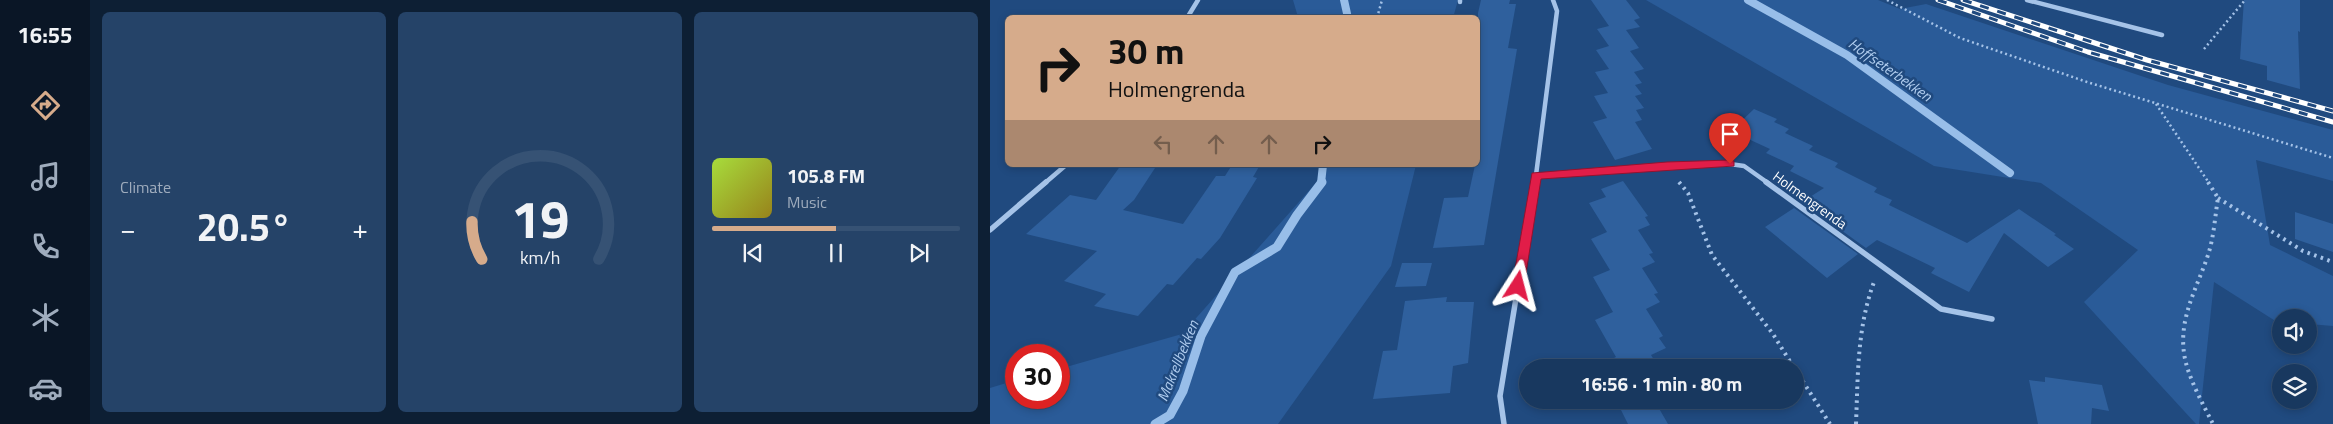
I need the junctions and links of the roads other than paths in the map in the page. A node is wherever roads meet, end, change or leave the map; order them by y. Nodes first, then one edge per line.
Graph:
1 (1198, 0) edge
2 (1553, 0) edge
3 (2027, 0) edge
4 (1189, 15) edge
5 (2162, 35) dead end
6 (1064, 167) edge
7 (1536, 176) junction
8 (990, 230) edge
9 (1992, 319) dead end
10 (1504, 424) edge

1 - 4 street
2 - 7 street
3 - 5 street
6 - 8 street
7 - 9 street, Holmengrenda
7 - 10 street

